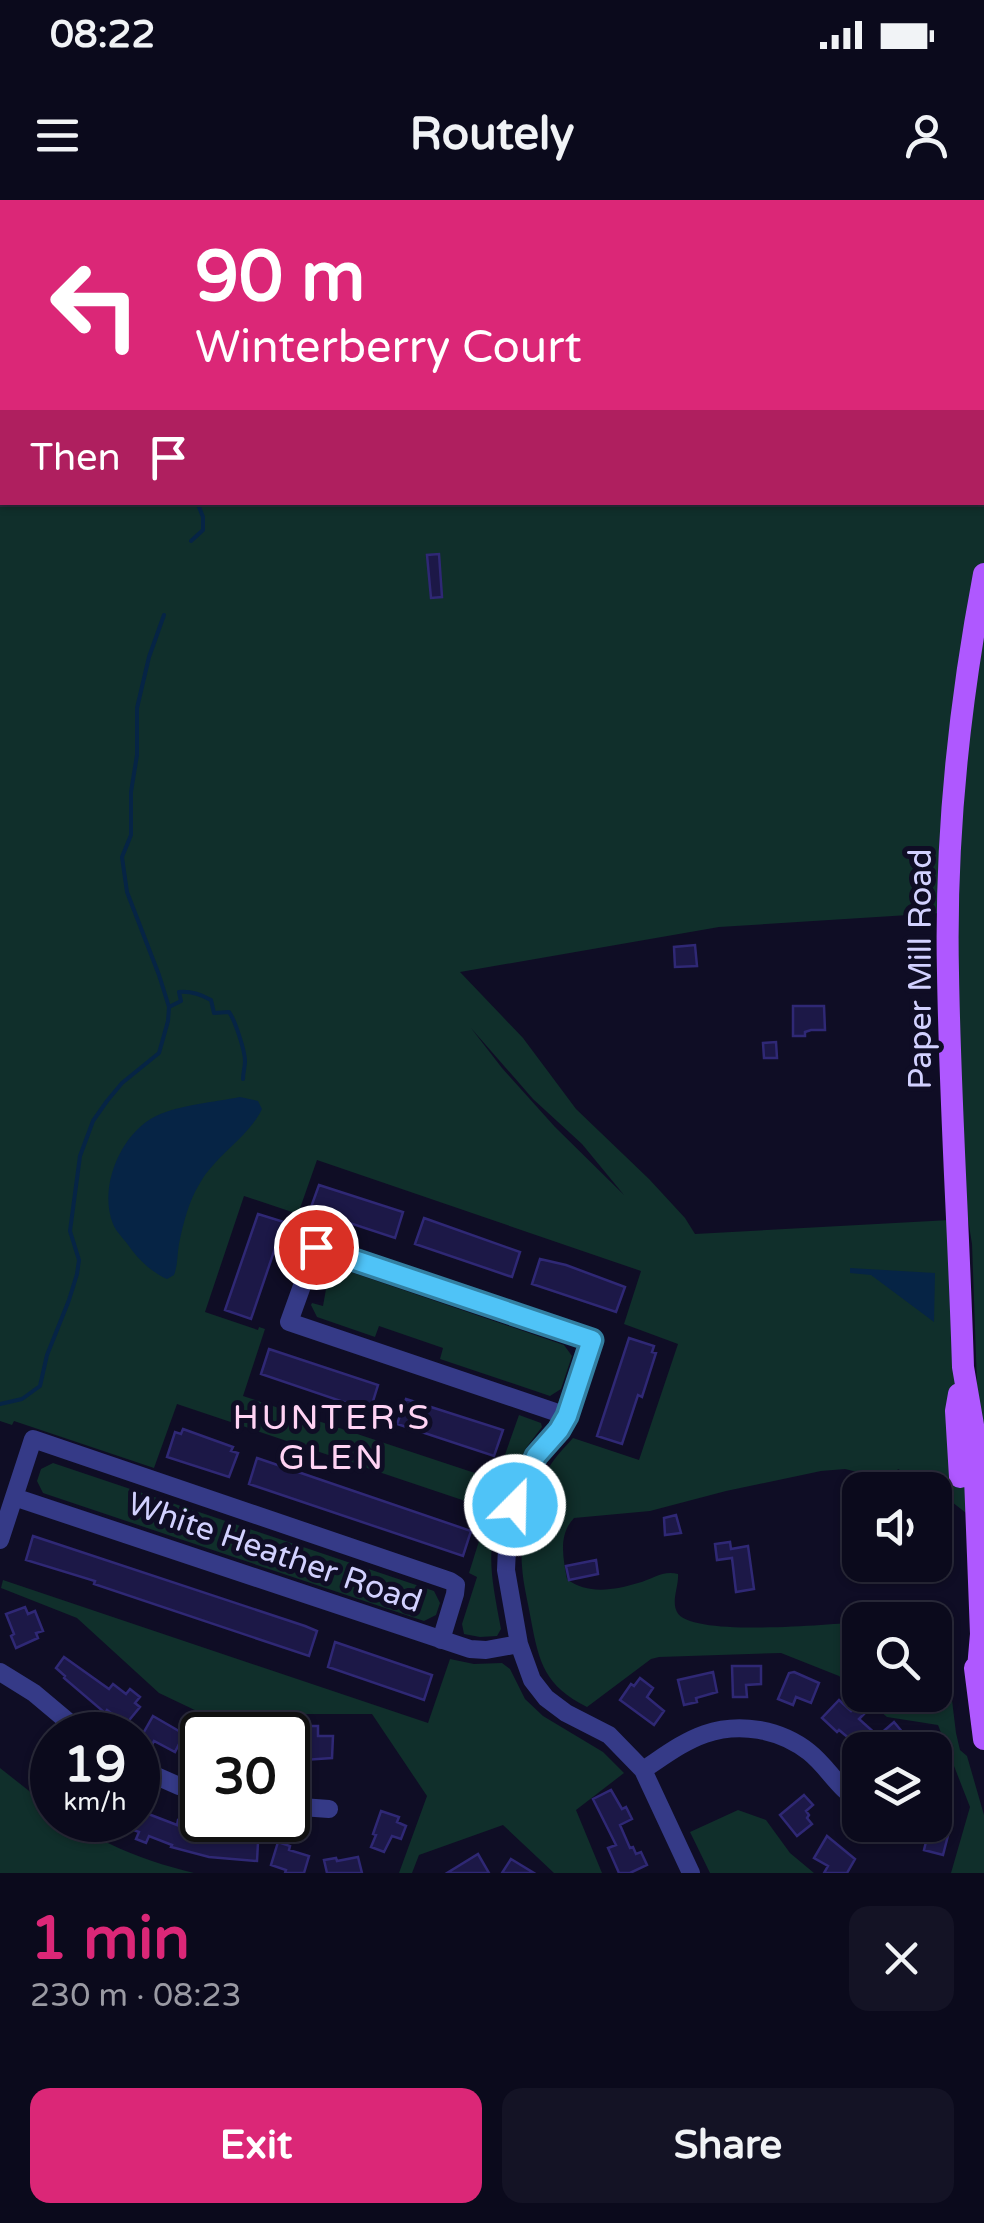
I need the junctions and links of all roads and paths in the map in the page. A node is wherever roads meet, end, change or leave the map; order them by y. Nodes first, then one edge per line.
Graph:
1 (984, 574) edge
2 (567, 1416) junction
3 (14, 1497) junction
4 (0, 1540) edge
5 (442, 1640) junction
6 (519, 1644) junction
7 (0, 1672) edge
8 (57, 1712) edge
9 (984, 1739) edge
10 (643, 1770) junction
11 (842, 1787) edge
12 (310, 1808) edge
13 (329, 1809) dead end
14 (691, 1873) edge

1 - 9 main road, Paper Mill Road
2 - 2 street
2 - 6 street
3 - 4 street
3 - 5 street, White Heather Road
3 - 5 street
5 - 6 street, White Heather Road
6 - 10 street
7 - 8 street
10 - 11 street
10 - 14 street
12 - 13 street

